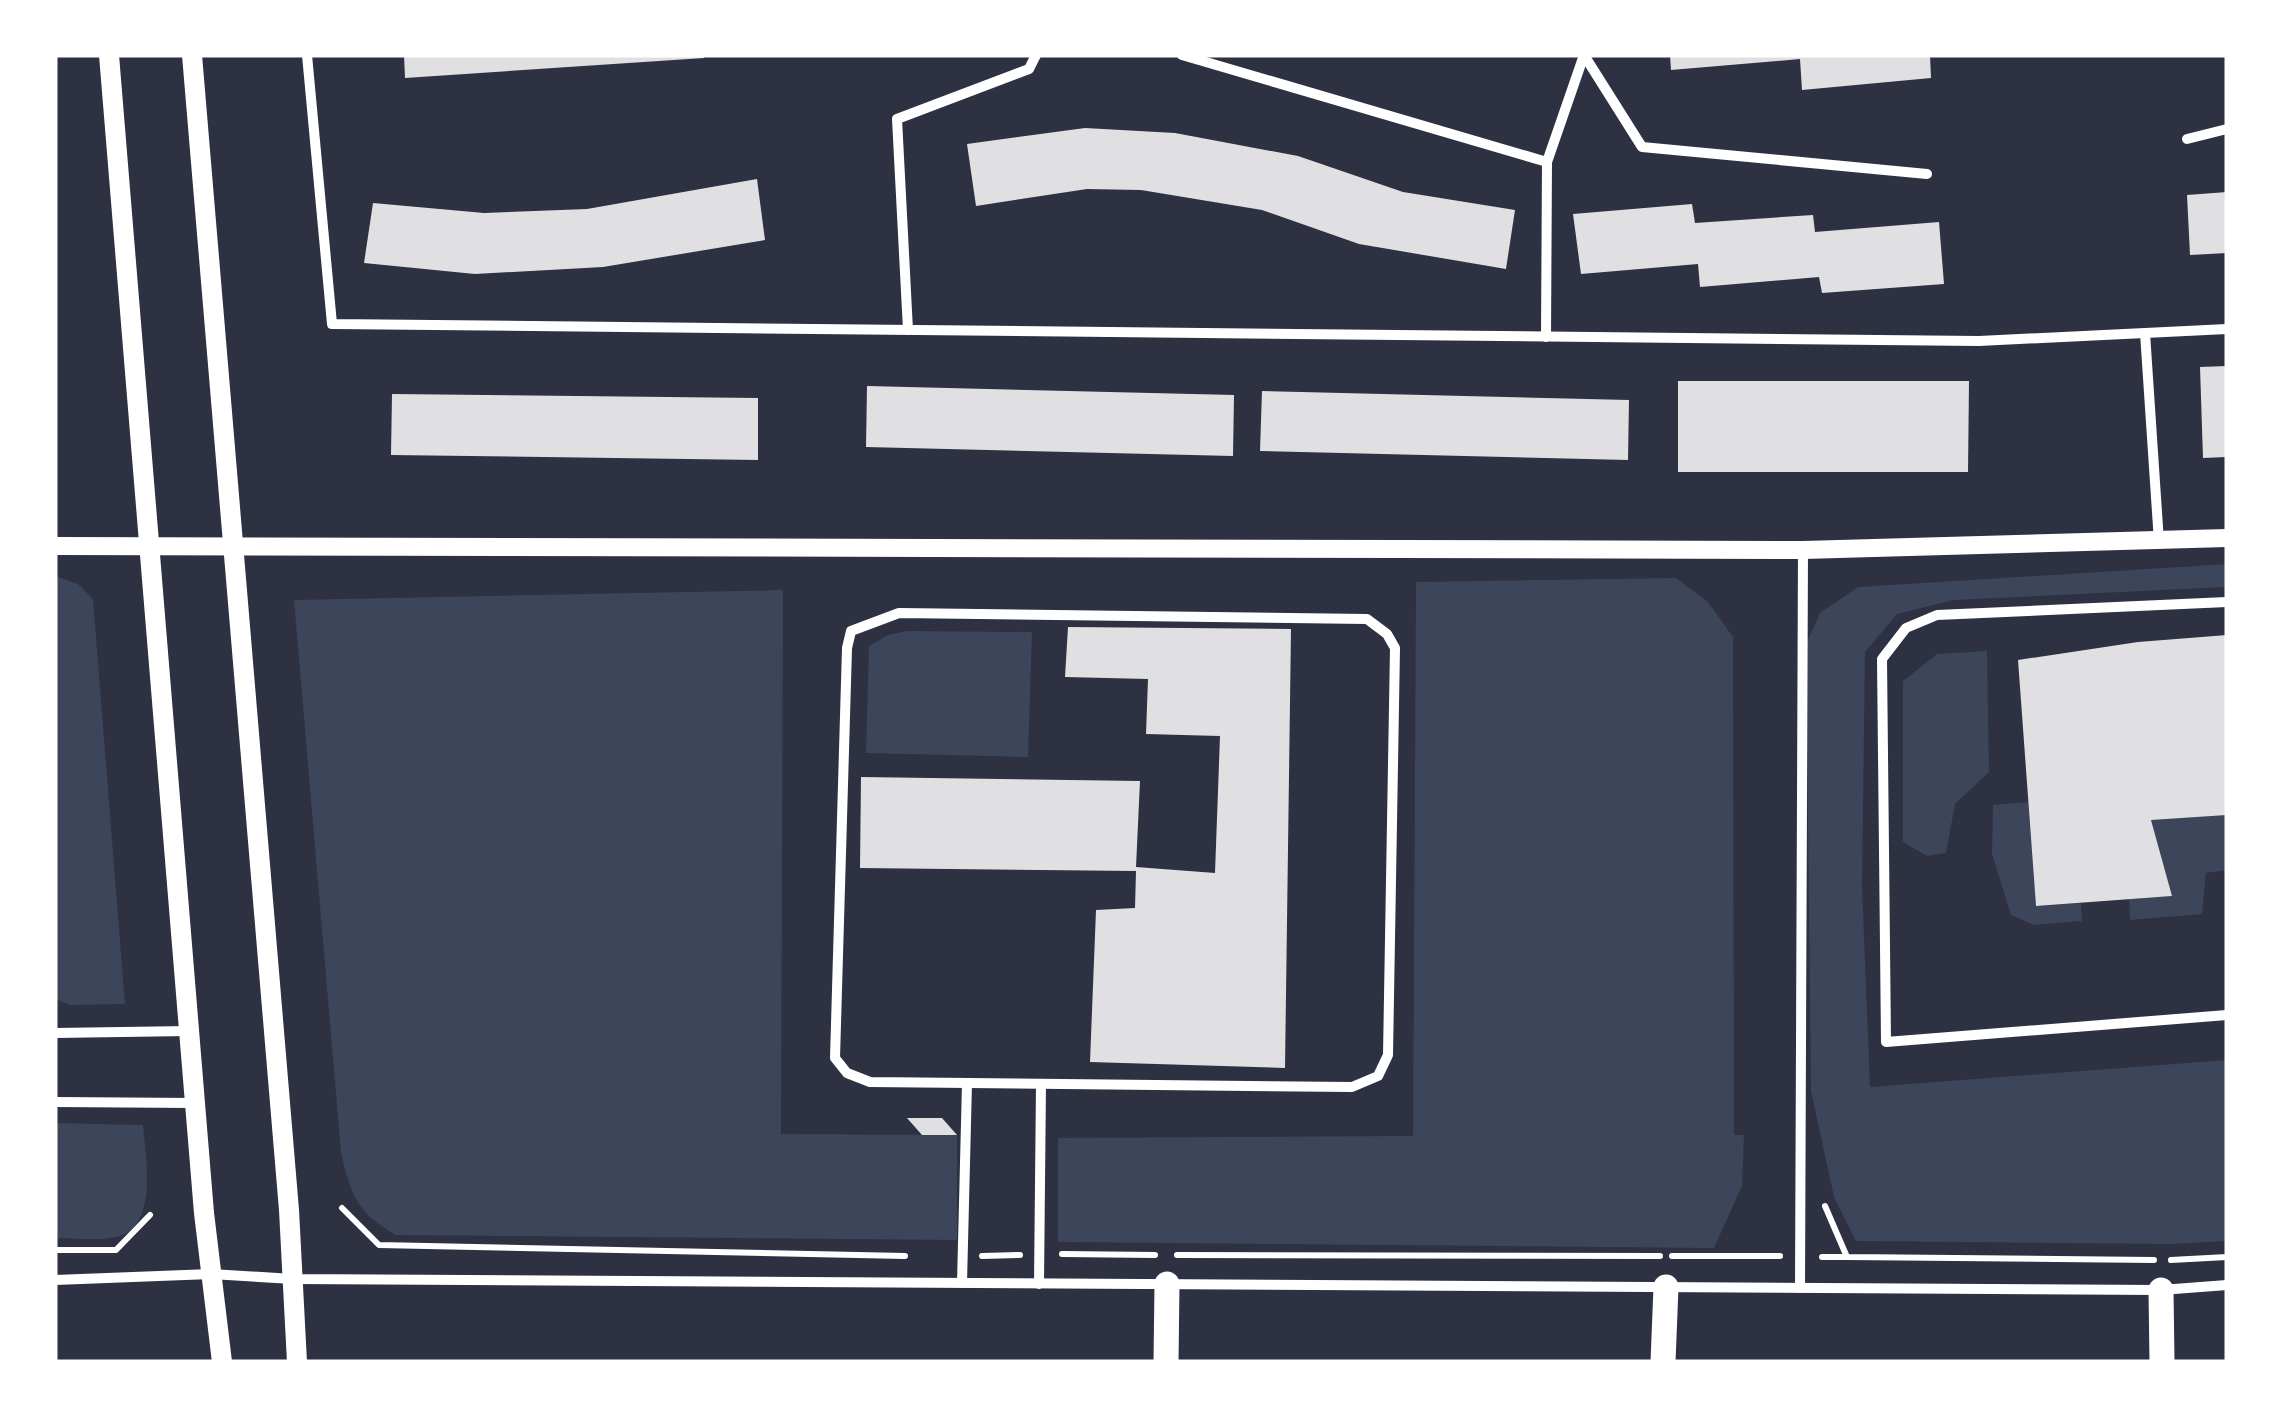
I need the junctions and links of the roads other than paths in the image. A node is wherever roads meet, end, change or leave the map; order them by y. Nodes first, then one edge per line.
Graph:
1 (109, 55) edge
2 (192, 55) edge
3 (307, 55) edge
4 (1036, 55) edge
5 (1182, 55) edge
6 (1584, 55) edge
7 (2227, 130) edge
8 (2188, 138) dead end
9 (1547, 162) junction
10 (1927, 174) dead end
11 (2227, 329) edge
12 (908, 330) junction
13 (2145, 334) junction
14 (1546, 337) junction
15 (2227, 538) edge
16 (2158, 542) junction
17 (55, 546) edge
18 (150, 546) junction
19 (233, 547) junction
20 (1803, 550) junction
21 (2227, 602) edge
22 (2227, 1015) edge
23 (189, 1031) junction
24 (55, 1033) edge
25 (966, 1083) junction
26 (1042, 1084) junction
27 (55, 1102) edge
28 (196, 1104) junction
29 (212, 1274) junction
30 (293, 1279) junction
31 (55, 1280) edge
32 (962, 1283) junction
33 (1039, 1284) junction
34 (1167, 1284) junction
35 (2227, 1285) edge
36 (1666, 1287) junction
37 (1800, 1288) junction
38 (2161, 1290) junction
39 (222, 1362) edge
40 (297, 1362) edge
41 (1166, 1362) edge
42 (1664, 1362) edge
43 (2162, 1362) edge

1 - 18 main road
2 - 19 main road
3 - 12 street
4 - 12 street
5 - 9 street
6 - 9 street
6 - 10 street
7 - 8 street
9 - 14 street
11 - 13 street
12 - 14 street
13 - 14 street
13 - 16 street
15 - 16 street
16 - 20 street
17 - 18 street
18 - 19 street
18 - 23 main road
19 - 20 street
19 - 30 main road
20 - 37 street
21 - 22 street
23 - 24 street
23 - 28 main road
25 - 26 street
25 - 26 street
25 - 32 street
26 - 33 street
27 - 28 street
28 - 29 main road
29 - 30 street
29 - 31 street
29 - 39 main road
30 - 32 street
30 - 40 main road
32 - 33 street
33 - 34 street
34 - 36 street
34 - 41 main road
35 - 38 street
36 - 37 street
36 - 42 main road
37 - 38 street
38 - 43 main road

